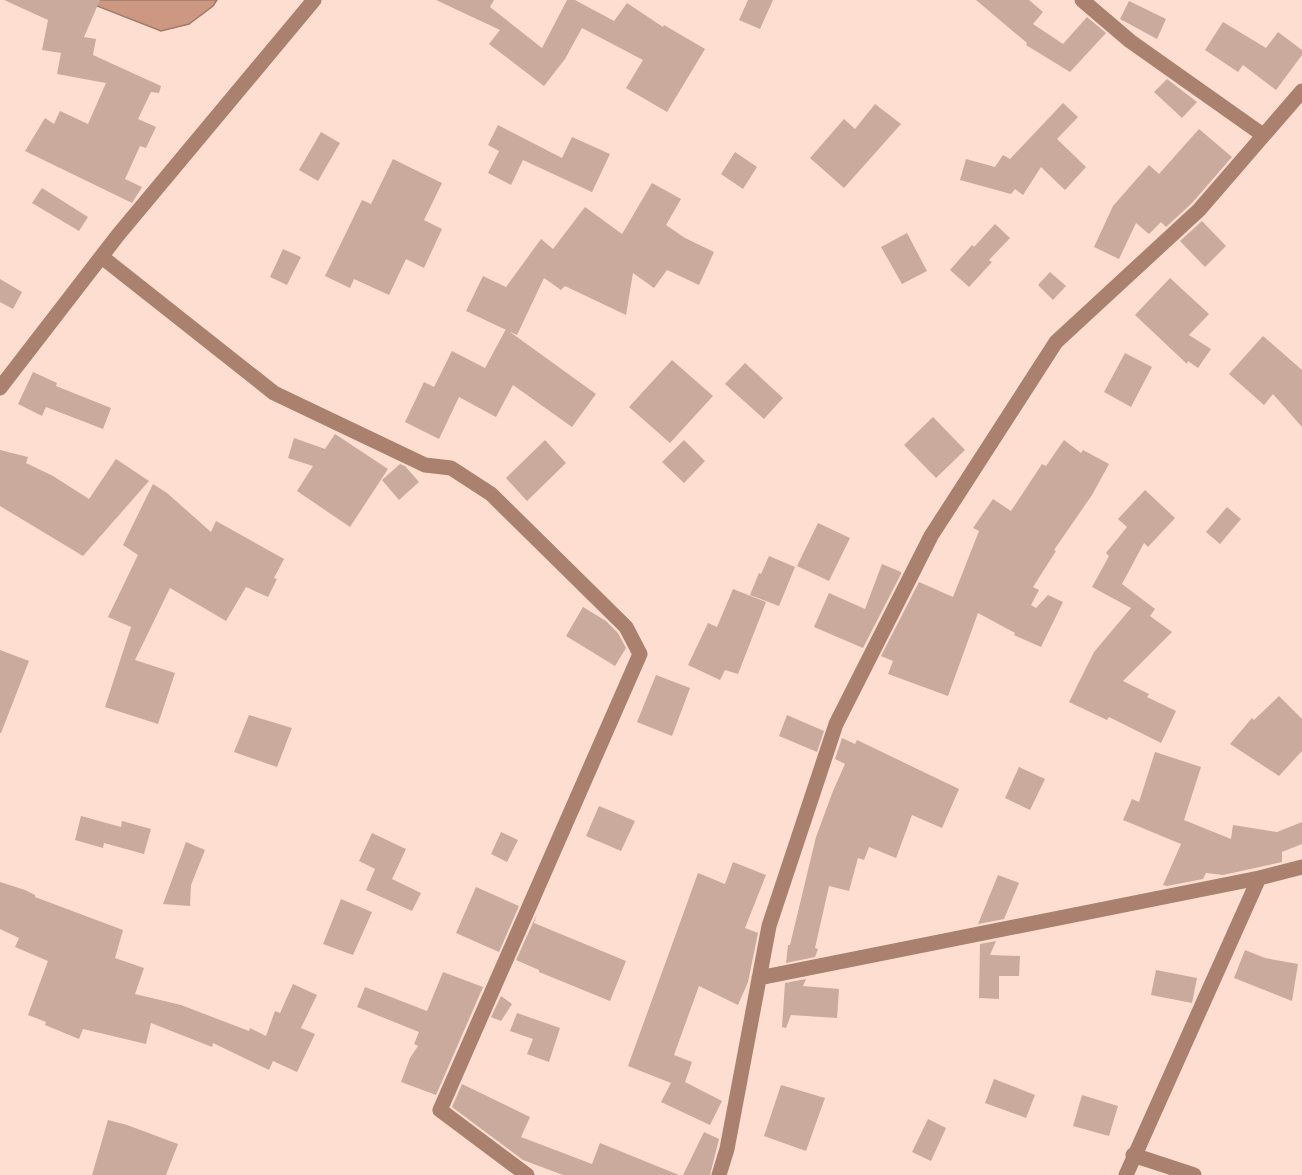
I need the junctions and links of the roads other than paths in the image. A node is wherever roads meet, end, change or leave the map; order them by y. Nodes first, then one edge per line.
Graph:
1 (314, 0) edge
2 (1082, 0) edge
3 (1302, 91) edge
4 (1263, 135) junction
5 (102, 257) junction
6 (0, 388) edge
7 (1302, 867) edge
8 (1259, 878) junction
9 (759, 978) junction
10 (1133, 1155) junction
11 (527, 1175) edge
12 (719, 1175) edge
13 (1125, 1175) edge
14 (1194, 1175) edge

1 - 5 street
2 - 4 street
3 - 4 street
4 - 9 street
5 - 6 street
5 - 11 street
7 - 8 street
8 - 9 street
8 - 10 street
9 - 12 street
10 - 13 street
10 - 14 street

